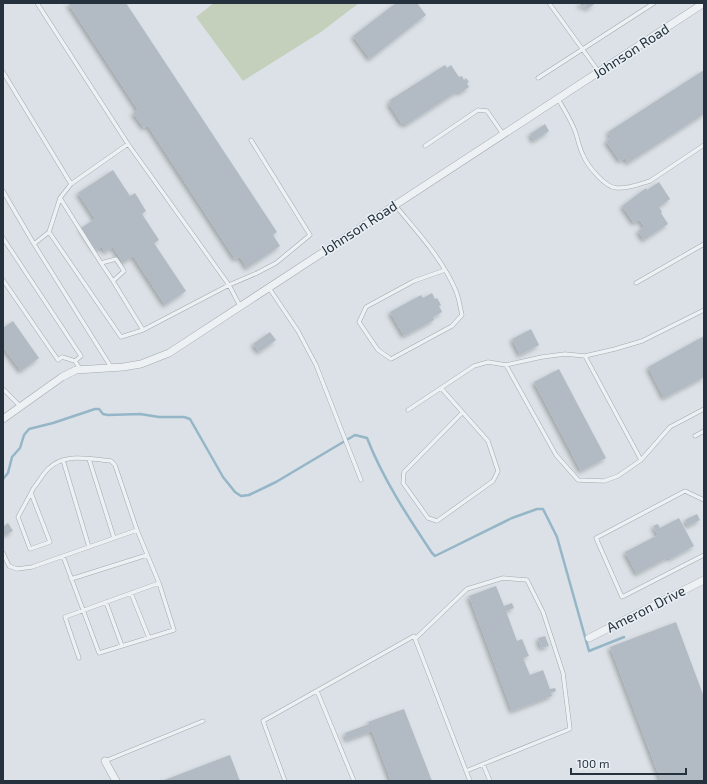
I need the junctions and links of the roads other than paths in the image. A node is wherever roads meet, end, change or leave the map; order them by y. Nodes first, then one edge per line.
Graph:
1 (37, 3) edge
2 (549, 3) edge
3 (654, 3) edge
4 (704, 3) edge
5 (582, 49) junction
6 (3, 72) edge
7 (599, 72) junction
8 (538, 78) dead end
9 (558, 98) junction
10 (504, 134) junction
11 (251, 140) dead end
12 (128, 144) junction
13 (704, 145) edge
14 (425, 146) dead end
15 (71, 184) junction
16 (3, 191) edge
17 (60, 198) junction
18 (395, 205) junction
19 (49, 232) junction
20 (3, 238) edge
21 (34, 244) junction
22 (704, 244) edge
23 (101, 264) junction
24 (445, 270) junction
25 (3, 280) edge
26 (113, 281) junction
27 (636, 283) dead end
28 (229, 285) junction
29 (268, 287) junction
30 (240, 306) junction
31 (704, 310) edge
32 (144, 330) junction
33 (585, 356) junction
34 (75, 361) junction
35 (506, 365) junction
36 (111, 367) junction
37 (80, 369) junction
38 (441, 388) junction
39 (3, 389) edge
40 (20, 406) junction
41 (704, 409) edge
42 (408, 410) dead end
43 (462, 413) junction
44 (3, 419) edge
45 (704, 431) edge
46 (695, 436) dead end
47 (89, 459) junction
48 (63, 460) junction
49 (641, 460) junction
50 (361, 480) dead end
51 (31, 493) junction
52 (704, 500) edge
53 (137, 530) junction
54 (114, 538) junction
55 (89, 547) junction
56 (3, 553) edge
57 (704, 554) edge
58 (147, 555) junction
59 (63, 556) junction
60 (71, 579) junction
61 (704, 580) edge
62 (158, 583) junction
63 (131, 593) junction
64 (106, 602) junction
65 (83, 610) junction
66 (149, 638) junction
67 (589, 638) dead end
68 (415, 639) junction
69 (122, 646) junction
70 (79, 658) dead end
71 (317, 691) junction
72 (204, 721) dead end
73 (105, 761) joint
74 (483, 764) junction
75 (466, 771) junction
76 (116, 781) edge
77 (285, 781) edge
78 (354, 781) edge
79 (470, 781) edge
80 (490, 781) edge

1 - 12 lane
2 - 5 lane
3 - 5 lane
4 - 7 street, Johnson Road
5 - 7 lane
5 - 8 lane
6 - 15 lane
7 - 9 street, Johnson Road
9 - 10 street, Johnson Road
9 - 13 lane
10 - 14 lane
10 - 18 street, Johnson Road
11 - 28 lane
12 - 15 lane
12 - 28 lane
15 - 17 lane
16 - 21 lane
17 - 19 lane
17 - 23 lane
18 - 24 lane
18 - 29 street, Johnson Road
19 - 21 lane
19 - 32 lane
20 - 34 lane
21 - 36 lane
22 - 27 lane
23 - 26 lane
23 - 26 lane
24 - 24 lane
25 - 34 lane
26 - 32 lane
28 - 30 lane
28 - 32 lane
29 - 30 street, Johnson Road
29 - 50 lane
30 - 36 street, Johnson Road
31 - 33 lane
33 - 35 lane
33 - 49 lane
34 - 37 lane
35 - 38 lane
35 - 49 lane
36 - 37 street, Johnson Road
37 - 40 street, Johnson Road
38 - 42 lane
38 - 43 lane
39 - 40 lane
40 - 44 street, Johnson Road
41 - 49 lane
43 - 43 lane
45 - 46 lane
47 - 48 lane
47 - 53 lane
47 - 54 lane
48 - 51 lane
48 - 55 lane
51 - 51 lane
52 - 57 lane
53 - 54 lane
53 - 58 lane
54 - 55 lane
55 - 59 lane
56 - 59 lane
58 - 60 lane
58 - 62 lane
59 - 60 lane
60 - 65 lane
61 - 67 street, Ameron Drive
62 - 63 lane
62 - 66 lane
63 - 64 lane
63 - 66 lane
64 - 65 lane
64 - 69 lane
65 - 69 lane
65 - 70 lane
66 - 69 lane
68 - 71 lane
68 - 74 lane
68 - 75 lane
71 - 77 lane
71 - 78 lane
72 - 73 lane
73 - 76 street
74 - 75 lane
74 - 80 lane
75 - 79 lane

